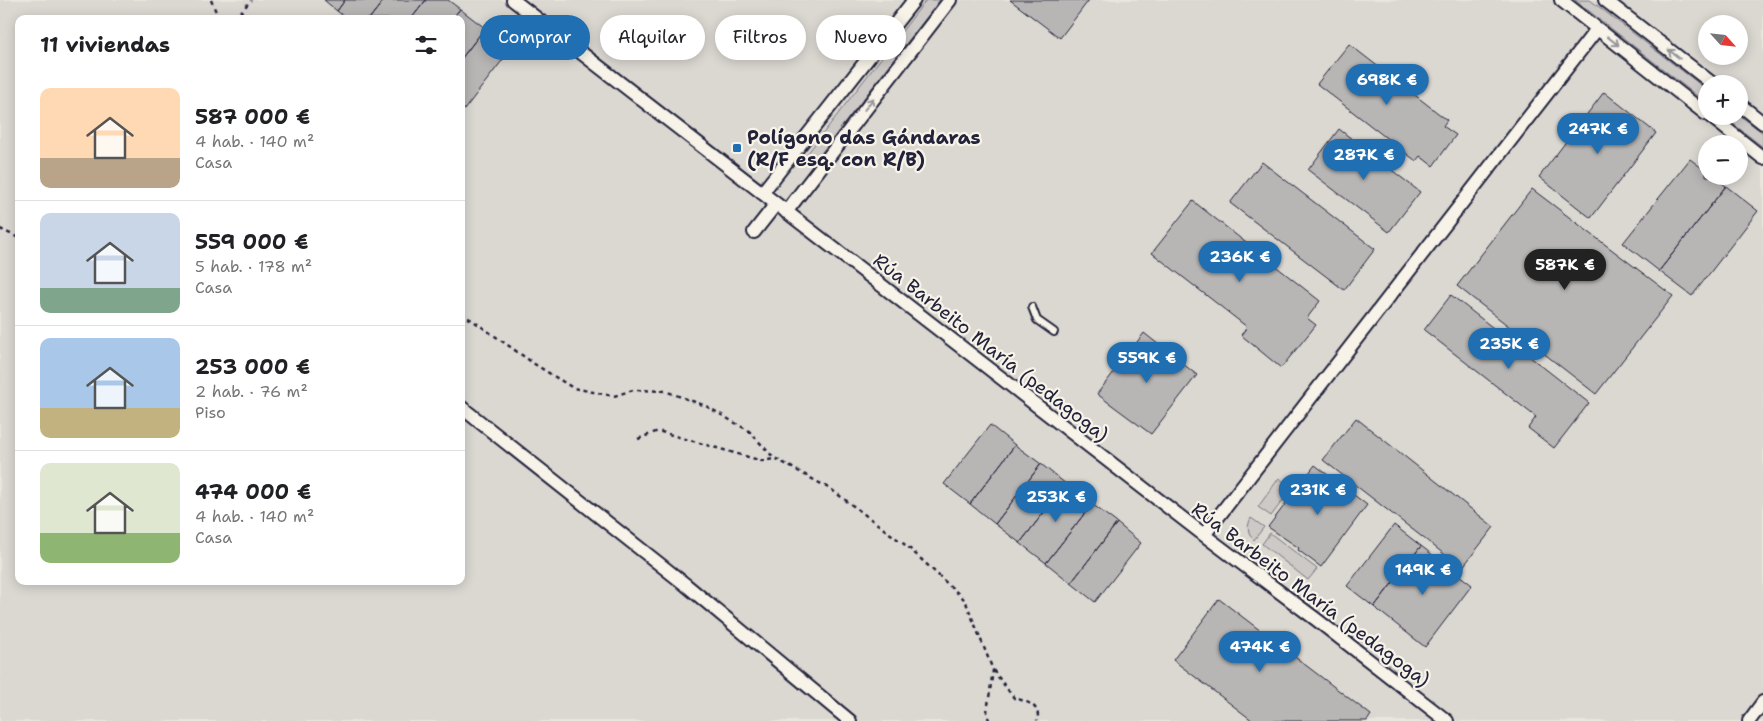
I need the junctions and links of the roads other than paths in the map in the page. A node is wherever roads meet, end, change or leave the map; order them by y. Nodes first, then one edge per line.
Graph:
1 (513, 0) edge
2 (914, 0) edge
3 (950, 0) edge
4 (1561, 0) edge
5 (1605, 0) edge
6 (1598, 29) junction
7 (1701, 75) edge
8 (1698, 108) edge
9 (1748, 111) edge
10 (1763, 123) edge
11 (1721, 125) edge
12 (1763, 158) edge
13 (762, 193) junction
14 (781, 208) junction
15 (754, 232) dead end
16 (1032, 307) dead end
17 (1054, 332) dead end
18 (465, 410) edge
19 (1204, 535) junction
20 (1763, 702) edge
21 (850, 721) edge
22 (1447, 721) edge
23 (1749, 721) edge

1 - 13 street, Rúa Barbeito María (pedagoga)
2 - 13 street
14 -> 3 street
4 - 6 street
7 -> 5 street
6 -> 8 street
6 - 19 street
9 - 10 street
11 - 12 street
13 - 14 street, Rúa Barbeito María (pedagoga)
14 - 15 street
14 - 19 street, Rúa Barbeito María (pedagoga)
16 - 17 lane
18 - 21 street
19 - 22 street, Rúa Barbeito María (pedagoga)
20 - 23 street

